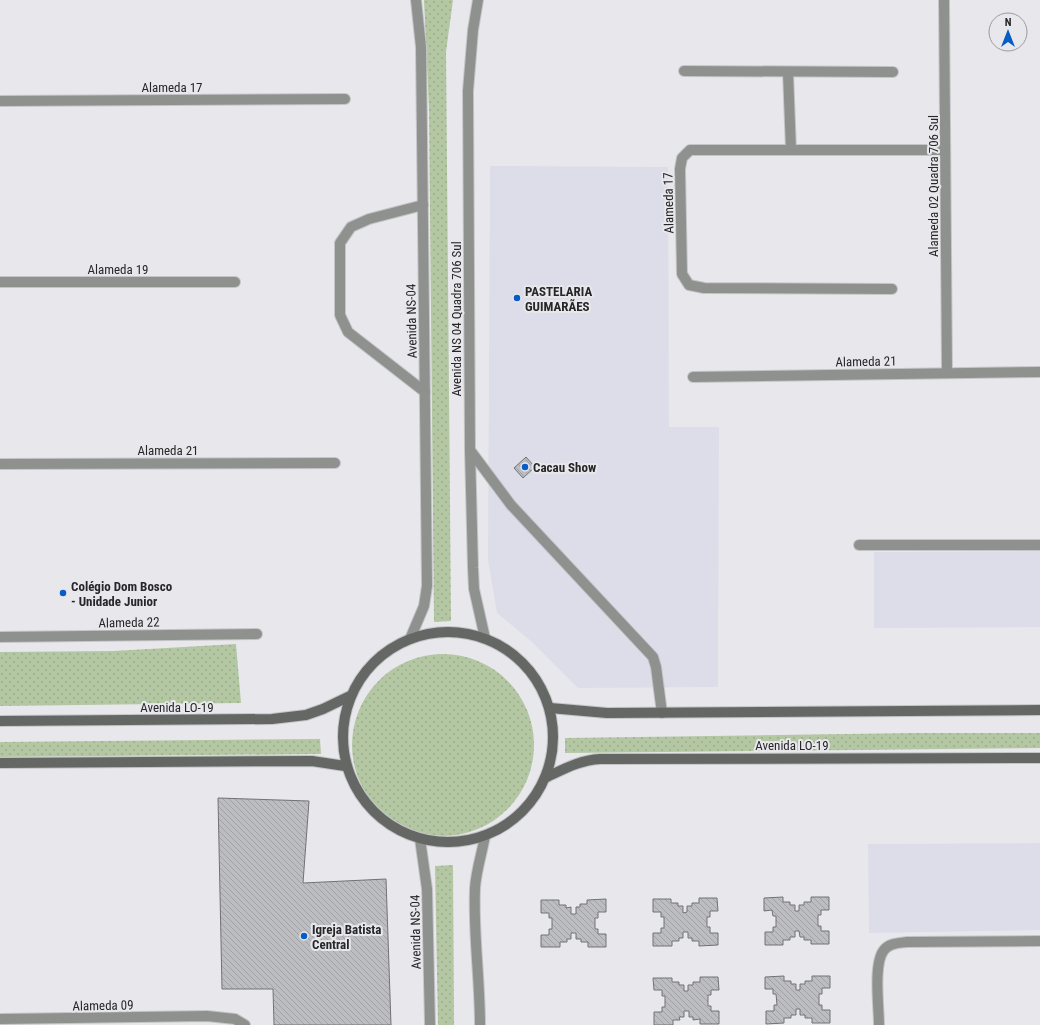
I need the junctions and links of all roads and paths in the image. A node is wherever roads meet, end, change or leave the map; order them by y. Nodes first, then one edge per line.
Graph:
1 (416, 0) edge
2 (478, 0) edge
3 (944, 0) edge
4 (684, 71) dead end
5 (788, 72) junction
6 (893, 72) dead end
7 (344, 99) dead end
8 (0, 101) edge
9 (791, 150) junction
10 (945, 150) junction
11 (423, 205) junction
12 (0, 282) edge
13 (235, 282) dead end
14 (892, 290) dead end
15 (1040, 372) edge
16 (947, 373) junction
17 (693, 377) dead end
18 (425, 392) junction
19 (470, 450) junction
20 (335, 462) dead end
21 (0, 464) edge
22 (859, 545) dead end
23 (1040, 545) edge
24 (258, 634) dead end
25 (0, 638) edge
26 (485, 638) junction
27 (410, 639) junction
28 (350, 696) junction
29 (550, 708) junction
30 (1040, 710) edge
31 (662, 713) junction
32 (0, 721) edge
33 (1040, 758) edge
34 (0, 763) edge
35 (346, 766) junction
36 (547, 777) junction
37 (485, 836) junction
38 (420, 839) junction
39 (1040, 940) edge
40 (0, 1019) edge
41 (17, 1022) edge
42 (245, 1025) edge
43 (430, 1025) edge
44 (480, 1025) edge
45 (879, 1025) edge

1 - 11 street, Avenida NS-04
2 - 19 street, Avenida NS 04 Quadra 706 Sul
3 - 10 street, Alameda 02 Quadra 706 Sul
4 - 5 street
5 - 6 street
5 - 9 street
7 - 8 street, Alameda 17
9 - 10 street, Alameda 17
9 - 14 street, Alameda 17
10 - 16 street, Alameda 02 Quadra 706 Sul
11 - 18 street, Avenida NS-04
11 - 18 street
12 - 13 street, Alameda 19
15 - 16 street, Alameda 21
16 - 17 street, Alameda 21
18 - 27 street, Avenida NS-04
19 - 26 street, Avenida NS 04 Quadra 706 Sul
19 - 31 street
20 - 21 street, Alameda 21
22 - 23 street
24 - 25 street, Alameda 22
26 - 27 main road
26 - 29 main road
27 - 28 main road
28 - 32 main road, Avenida LO-19
28 - 35 main road
29 - 31 main road
29 - 36 main road
30 - 31 main road
33 - 36 main road, Avenida LO-19
34 - 35 main road
35 - 38 main road
36 - 37 main road
37 - 38 main road
37 - 44 street
38 - 43 street, Avenida NS-04
39 - 45 street
40 - 41 street, Alameda 09
41 - 42 street, Alameda 09

